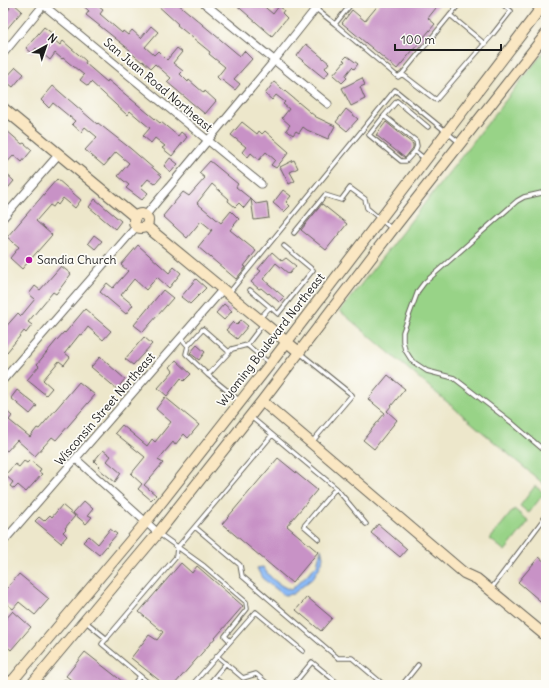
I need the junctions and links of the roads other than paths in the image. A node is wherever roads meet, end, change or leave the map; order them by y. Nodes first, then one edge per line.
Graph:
1 (204, 3) edge
2 (352, 3) edge
3 (460, 3) edge
4 (501, 3) edge
5 (43, 4) edge
6 (318, 6) edge
7 (543, 6) edge
8 (450, 15) junction
9 (335, 24) junction
10 (546, 34) edge
11 (485, 44) junction
12 (3, 54) edge
13 (274, 61) junction
14 (402, 74) junction
15 (328, 104) dead end
16 (3, 108) edge
17 (384, 116) junction
18 (428, 127) dead end
19 (447, 132) junction
20 (208, 141) junction
21 (461, 144) junction
22 (415, 151) junction
23 (59, 154) junction
24 (426, 159) junction
25 (261, 184) dead end
26 (546, 192) edge
27 (3, 218) edge
28 (380, 218) junction
29 (141, 221) junction
30 (393, 229) junction
31 (294, 234) dead end
32 (284, 246) dead end
33 (250, 290) dead end
34 (226, 291) junction
35 (270, 307) junction
36 (261, 321) junction
37 (180, 338) junction
38 (287, 343) junction
39 (247, 345) junction
40 (188, 346) junction
41 (229, 352) junction
42 (299, 352) junction
43 (270, 364) junction
44 (208, 375) junction
45 (3, 380) edge
46 (240, 401) junction
47 (262, 401) junction
48 (250, 416) junction
49 (272, 434) junction
50 (312, 443) junction
51 (546, 452) edge
52 (76, 459) junction
53 (336, 488) junction
54 (546, 516) edge
55 (146, 522) junction
56 (366, 524) dead end
57 (195, 528) junction
58 (158, 533) junction
59 (319, 539) dead end
60 (3, 542) edge
61 (177, 548) junction
62 (490, 590) junction
63 (85, 621) junction
64 (546, 636) edge
65 (107, 639) junction
66 (230, 641) junction
67 (303, 651) dead end
68 (217, 656) junction
69 (226, 663) junction
70 (418, 664) dead end
71 (140, 676) junction
72 (214, 678) junction
73 (7, 682) edge
74 (23, 685) edge
75 (31, 685) edge
76 (133, 685) edge
77 (151, 685) edge
78 (192, 685) edge
79 (208, 685) edge
80 (224, 685) edge
81 (269, 685) edge
82 (293, 685) edge
83 (340, 685) edge
84 (384, 685) edge
85 (402, 685) edge

1 - 13 street
2 - 9 lane
3 - 8 lane
4 - 11 lane
5 - 12 street
5 - 20 street, San Juan Road Northeast
6 - 9 lane
6 - 13 street
7 - 19 main road, Wyoming Boulevard Northeast
8 - 11 lane
8 - 14 lane
9 - 14 lane
10 - 21 main road
11 - 14 lane
13 - 15 street
13 - 20 street
16 - 23 main road
17 - 18 lane
17 - 22 lane
17 - 22 lane
19 - 21 lane
19 - 24 main road, Wyoming Boulevard Northeast
19 - 34 lane
20 - 25 street, San Juan Road Northeast
20 - 29 street
21 - 30 main road
22 - 24 lane
23 - 27 street
23 - 29 main road
24 - 28 main road, Wyoming Boulevard Northeast
26 - 51 lane
28 - 30 lane
28 - 31 lane
28 - 38 main road, Wyoming Boulevard Northeast
29 - 34 main road
29 - 45 street
30 - 42 main road
32 - 35 lane
33 - 35 lane
34 - 36 main road
34 - 37 street, Wisconsin Street Northeast
35 - 36 lane
36 - 38 main road
36 - 39 lane
37 - 40 lane
37 - 52 street, Wisconsin Street Northeast
38 - 42 main road
38 - 43 main road, Wyoming Boulevard Northeast
39 - 41 lane
39 - 43 lane
40 - 41 lane
40 - 44 lane
41 - 44 lane
42 - 47 main road
42 - 50 lane
43 - 46 main road, Wyoming Boulevard Northeast
44 - 46 lane
46 - 55 main road, Wyoming Boulevard Northeast
47 - 48 main road
47 - 50 main road
48 - 49 lane
48 - 58 main road
49 - 53 lane
49 - 57 lane
50 - 62 main road
52 - 55 street
52 - 60 street, Wisconsin Street Northeast
53 - 56 lane
53 - 59 lane
54 - 62 lane
55 - 58 street
55 - 73 main road, Wyoming Boulevard Northeast
57 - 61 lane
57 - 84 lane
58 - 61 lane
58 - 63 main road
61 - 65 lane
61 - 66 lane
62 - 64 main road
63 - 65 lane
63 - 75 main road
65 - 71 lane
66 - 67 lane
66 - 68 lane
68 - 69 lane
68 - 78 lane
69 - 72 lane
69 - 81 lane
70 - 85 lane
71 - 76 lane
71 - 77 lane
72 - 79 lane
72 - 80 lane
73 - 74 main road
82 - 83 lane

